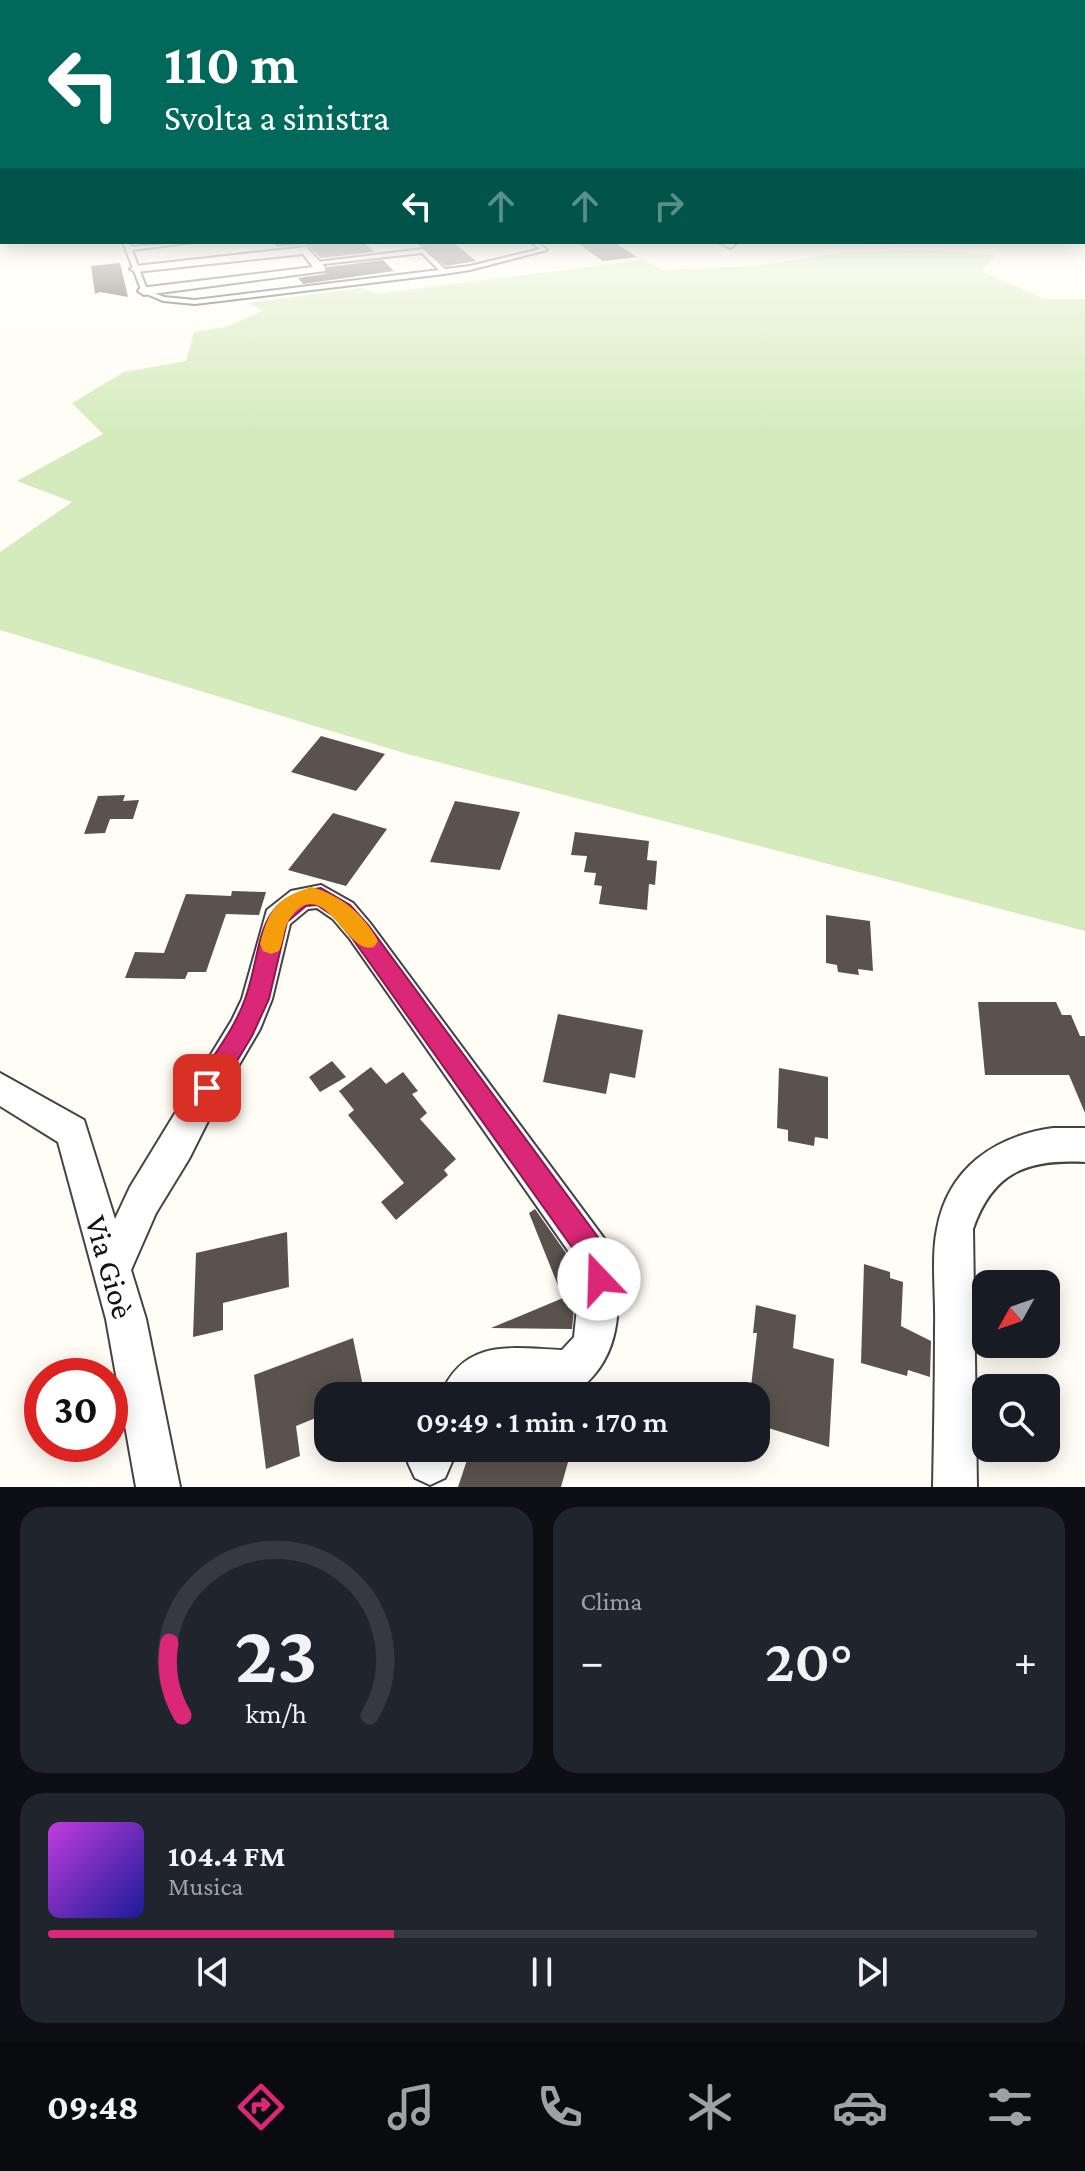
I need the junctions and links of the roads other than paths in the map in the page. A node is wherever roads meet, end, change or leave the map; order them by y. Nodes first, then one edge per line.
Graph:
1 (147, 292) edge
2 (283, 292) edge
3 (0, 1088) edge
4 (1085, 1145) edge
5 (112, 1269) junction
6 (473, 1382) edge
7 (158, 1487) edge
8 (955, 1487) edge

1 - 2 lane
3 - 5 street, Via Gioè
4 - 8 street
5 - 6 street
5 - 7 street, Via Gioè

